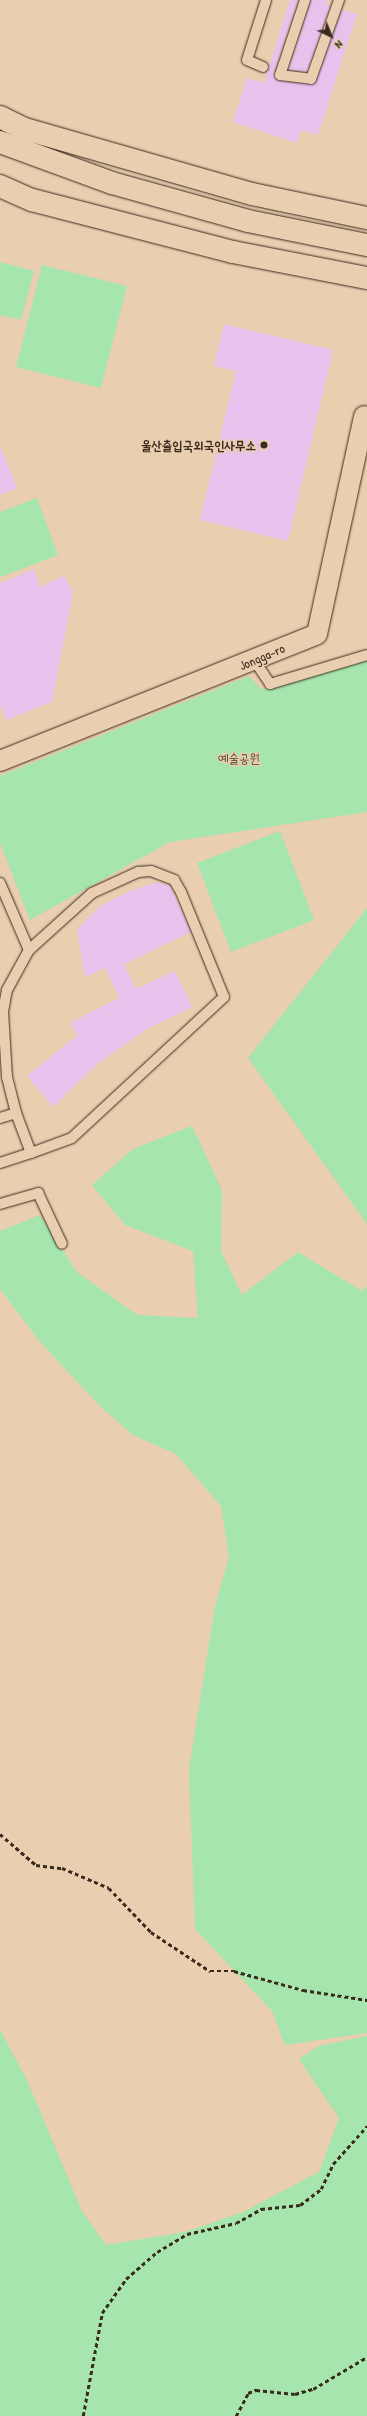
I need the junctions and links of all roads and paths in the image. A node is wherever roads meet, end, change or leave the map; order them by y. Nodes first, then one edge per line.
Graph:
1 (266, 0) edge
2 (305, 0) edge
3 (339, 0) edge
4 (263, 67) dead end
5 (0, 117) edge
6 (0, 142) edge
7 (0, 186) edge
8 (367, 218) edge
9 (367, 245) edge
10 (367, 278) edge
11 (364, 416) dead end
12 (367, 655) edge
13 (254, 660) junction
14 (0, 761) edge
15 (0, 882) edge
16 (29, 950) junction
17 (16, 1113) junction
18 (0, 1118) edge
19 (32, 1153) junction
20 (0, 1163) edge
21 (0, 1204) edge
22 (62, 1244) dead end
23 (0, 1834) edge
24 (367, 2000) edge
25 (367, 2126) edge
26 (367, 2356) edge
27 (83, 2416) edge
28 (236, 2416) edge

1 - 4 lane
2 - 3 lane
5 - 8 street
6 - 9 street
7 - 10 street
11 - 13 street, Jongga-ro
12 - 13 lane
13 - 14 street, Jongga-ro
15 - 16 lane
16 - 17 lane
16 - 19 lane
17 - 18 lane
17 - 19 lane
19 - 20 lane
21 - 22 lane
23 - 24 path
25 - 27 path
26 - 28 path

